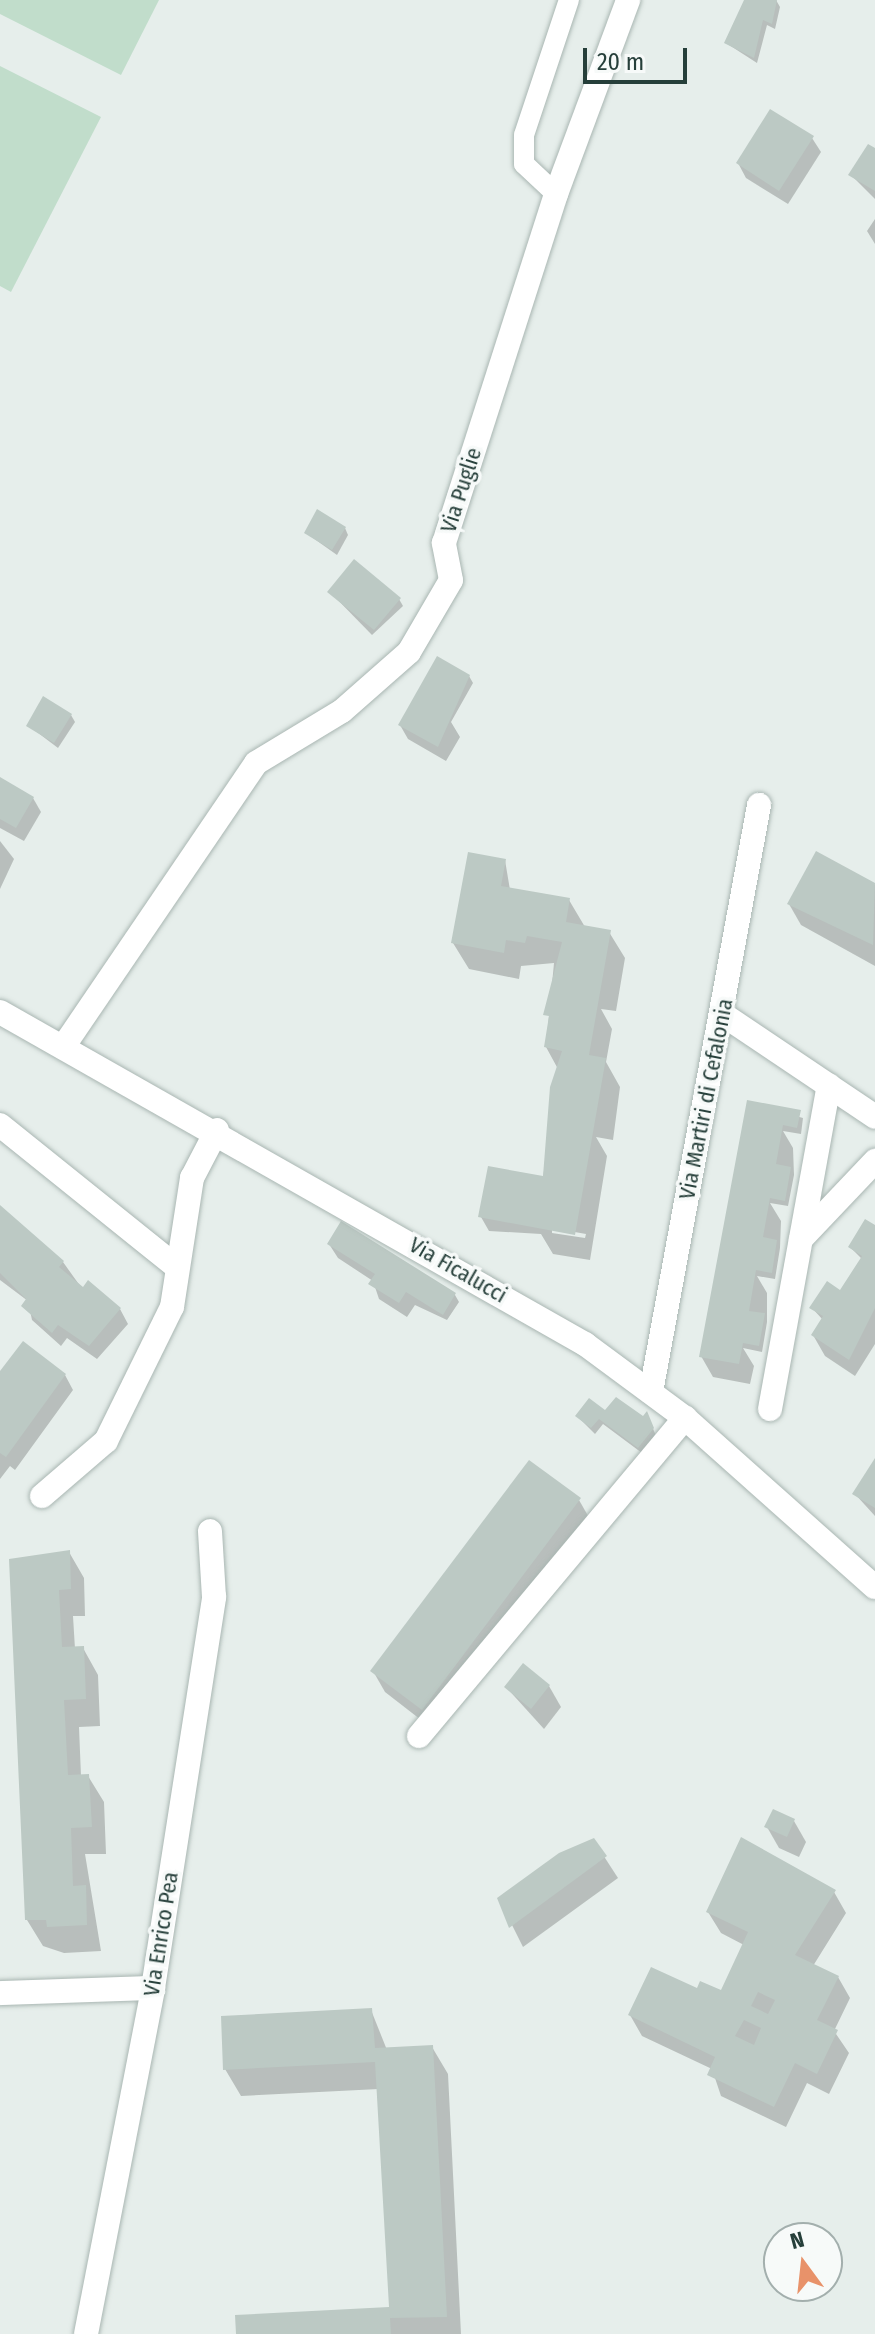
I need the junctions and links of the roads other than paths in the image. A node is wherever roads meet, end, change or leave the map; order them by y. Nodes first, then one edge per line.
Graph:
1 (569, 0) edge
2 (628, 0) edge
3 (556, 194) junction
4 (759, 805) dead end
5 (0, 1012) edge
6 (722, 1014) junction
7 (63, 1047) junction
8 (829, 1085) junction
9 (875, 1117) edge
10 (0, 1125) edge
11 (217, 1130) junction
12 (875, 1161) edge
13 (801, 1239) junction
14 (174, 1265) junction
15 (651, 1392) junction
16 (770, 1409) dead end
17 (685, 1418) junction
18 (42, 1496) dead end
19 (210, 1531) dead end
20 (874, 1583) edge
21 (419, 1736) dead end
22 (153, 1988) junction
23 (0, 1993) edge
24 (86, 2334) edge

1 - 3 lane
2 - 3 street, Via Puglie
3 - 7 street, Via Puglie
4 - 6 street, Via Martiri di Cefalonia
5 - 7 street, Via Ficalucci
6 - 8 street
6 - 15 street, Via Martiri di Cefalonia
7 - 11 street, Via Ficalucci
8 - 9 street
8 - 13 street
10 - 14 street
11 - 14 street
11 - 15 street, Via Ficalucci
12 - 13 street
13 - 16 street
14 - 18 street
15 - 17 street, Via Ficalucci
17 - 20 street, Via Ficalucci
17 - 21 street
19 - 22 street, Via Enrico Pea
22 - 23 street
22 - 24 street, Via Enrico Pea

